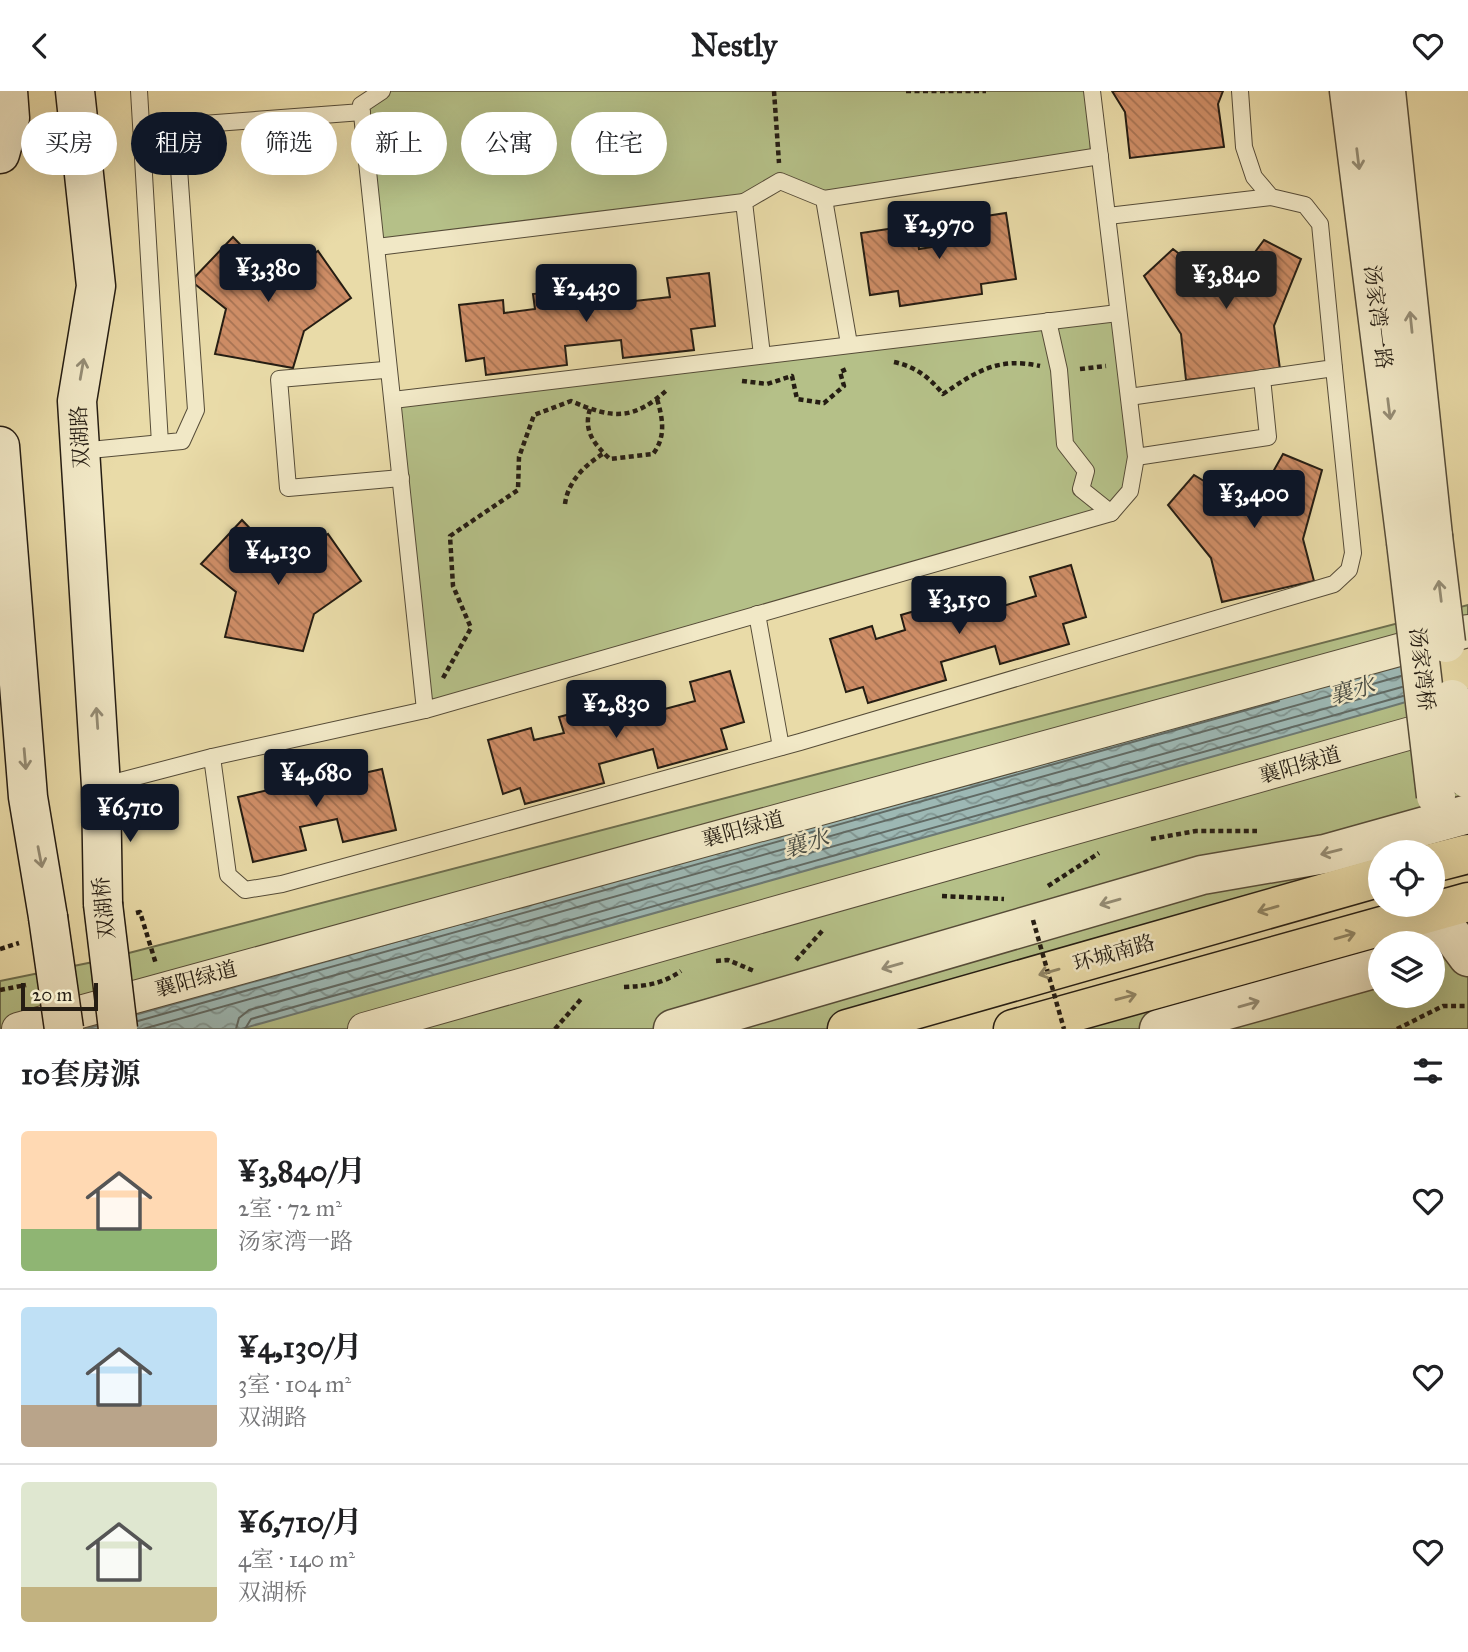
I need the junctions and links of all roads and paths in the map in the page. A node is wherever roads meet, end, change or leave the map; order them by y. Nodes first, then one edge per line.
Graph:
1 (75, 91) edge
2 (139, 91) edge
3 (382, 91) edge
4 (774, 91) edge
5 (906, 91) edge
6 (986, 91) edge
7 (1092, 91) edge
8 (1240, 91) edge
9 (1349, 91) edge
10 (1386, 91) edge
11 (6, 109) edge
12 (362, 112) edge
13 (351, 113) edge
14 (0, 154) edge
15 (1100, 156) junction
16 (369, 175) edge
17 (780, 181) junction
18 (1271, 197) junction
19 (824, 199) junction
20 (744, 202) junction
21 (1108, 216) junction
22 (377, 247) junction
23 (1118, 313) junction
24 (1048, 321) junction
25 (849, 344) junction
26 (762, 355) junction
27 (887, 360) dead end
28 (1124, 365) junction
29 (852, 367) dead end
30 (1334, 368) junction
31 (384, 370) dead end
32 (1059, 370) junction
33 (1262, 378) junction
34 (731, 379) dead end
35 (673, 384) dead end
36 (1129, 397) junction
37 (657, 399) junction
38 (393, 400) junction
39 (590, 409) junction
40 (160, 443) junction
41 (0, 446) edge
42 (80, 451) junction
43 (604, 453) junction
44 (1136, 457) junction
45 (401, 478) junction
46 (565, 504) dead end
47 (1111, 513) junction
48 (1420, 539) junction
49 (757, 614) junction
50 (1468, 631) edge
51 (425, 709) junction
52 (1468, 717) edge
53 (781, 747) junction
54 (212, 757) junction
55 (101, 786) junction
56 (1443, 813) edge
57 (1265, 831) dead end
58 (1142, 840) dead end
59 (1102, 851) dead end
60 (1468, 854) edge
61 (1445, 860) edge
62 (1368, 881) edge
63 (1045, 887) dead end
64 (938, 897) dead end
65 (1015, 898) dead end
66 (1468, 902) edge
67 (1445, 909) edge
68 (1415, 917) joint
69 (831, 921) dead end
70 (1033, 921) dead end
71 (1457, 950) edge
72 (705, 962) dead end
73 (791, 966) dead end
74 (684, 969) dead end
75 (1368, 971) edge
76 (758, 973) dead end
77 (611, 987) dead end
78 (592, 995) dead end
79 (1468, 1006) edge
80 (18, 1029) edge
81 (64, 1029) edge
82 (118, 1029) edge
83 (364, 1029) edge
84 (555, 1029) edge
85 (673, 1029) edge
86 (848, 1029) edge
87 (1013, 1029) edge
88 (1064, 1029) edge
89 (1159, 1029) edge
90 (1397, 1029) edge

42 -> 1 street, 双湖路
2 - 40 lane
3 - 12 lane
4 - 17 path
5 - 6 path
7 - 15 lane
8 - 18 lane
9 -> 48 street, 汤家湾一路
48 -> 10 street, 汤家湾一路
11 - 14 street
13 - 40 lane
15 - 19 lane
15 - 21 lane
16 - 22 lane
17 - 19 lane
17 - 20 lane
18 - 21 lane
18 - 30 lane
19 - 25 lane
20 - 22 lane
20 - 26 lane
21 - 23 lane
22 - 38 lane
23 - 24 lane
23 - 28 lane
24 - 25 lane
24 - 32 lane
25 - 26 lane
26 - 38 lane
27 - 32 path
28 - 32 path
28 - 36 lane
29 - 34 path
30 - 33 lane
30 - 53 lane
31 - 45 lane
32 - 47 lane
33 - 36 lane
33 - 44 lane
35 - 37 path
36 - 44 lane
37 - 39 path
37 - 43 path
38 - 45 lane
39 - 43 path
39 - 51 path
40 - 42 lane
41 -> 81 street, bridge
55 -> 42 street, 双湖路
43 - 46 path
44 - 47 lane
45 - 51 lane
47 - 49 lane
48 - 56 street, 汤家湾桥, bridge
49 - 51 lane
49 - 53 lane
50 - 80 street, 襄阳绿道
51 - 54 lane
52 - 83 street, 襄阳绿道
53 - 54 lane
54 - 55 lane
55 - 82 street, 双湖桥, bridge
56 -> 85 street
57 - 58 path
59 - 63 path
60 - 61 highway
62 -> 86 highway, 环城南路
64 - 65 path
66 - 67 highway
68 - 71 street
87 -> 68 highway
69 - 73 path
70 - 88 path, bridge
72 - 76 path
74 - 77 path
89 -> 75 street
78 - 84 path
79 - 90 path

